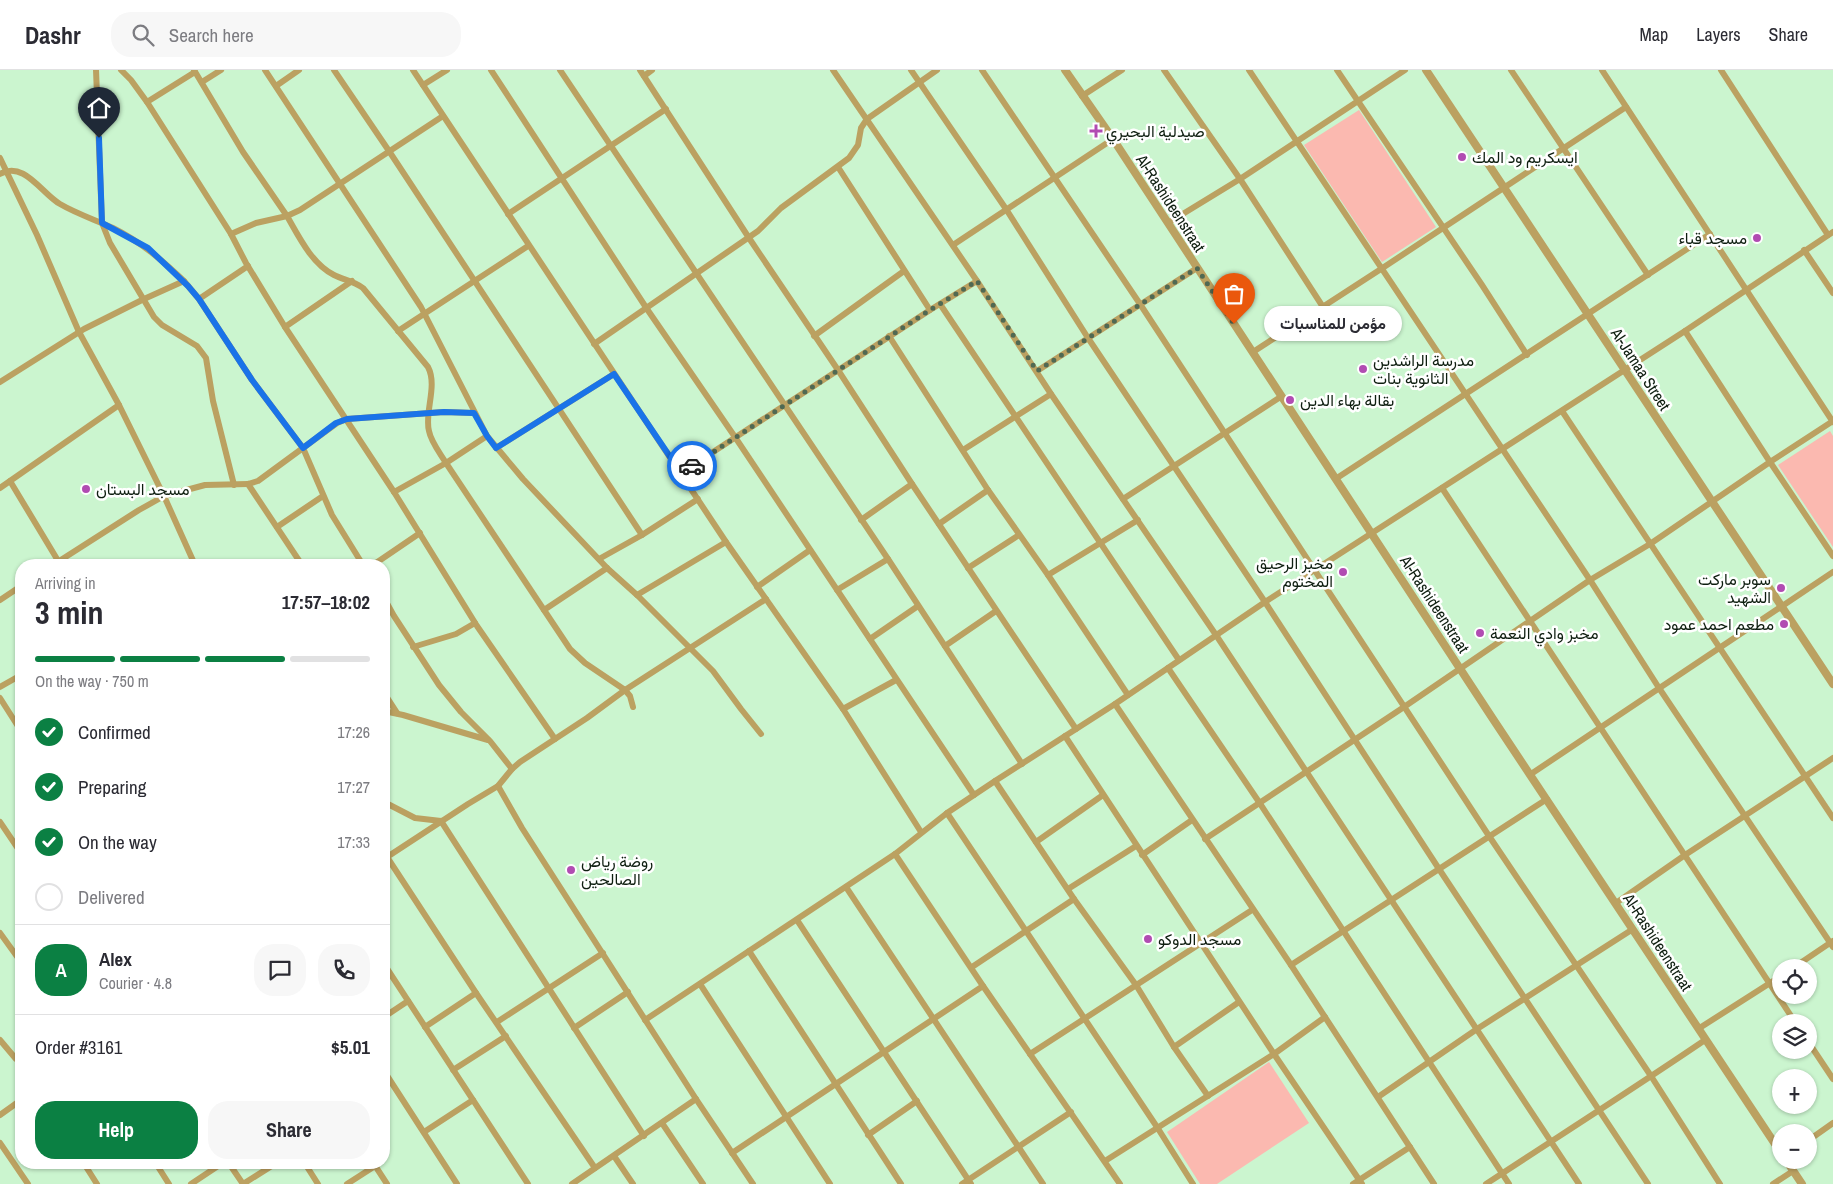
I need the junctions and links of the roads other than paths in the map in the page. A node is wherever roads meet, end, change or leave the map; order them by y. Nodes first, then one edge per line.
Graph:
1 (96, 70) edge
2 (121, 70) edge
3 (220, 70) edge
4 (265, 70) edge
5 (299, 70) edge
6 (334, 70) edge
7 (413, 70) edge
8 (447, 70) edge
9 (491, 70) edge
10 (560, 70) edge
11 (652, 70) edge
12 (834, 70) edge
13 (911, 70) edge
14 (937, 70) edge
15 (982, 70) edge
16 (1065, 70) edge
17 (1122, 70) edge
18 (1164, 70) edge
19 (1249, 70) edge
20 (1337, 70) edge
21 (1405, 70) edge
22 (1426, 70) edge
23 (1511, 70) edge
24 (1602, 70) edge
25 (1721, 70) edge
26 (195, 71) edge
27 (642, 73) edge
28 (202, 82) junction
29 (919, 82) junction
30 (423, 85) junction
31 (276, 86) junction
32 (1082, 96) junction
33 (1358, 101) junction
34 (146, 102) junction
35 (1626, 107) junction
36 (666, 109) junction
37 (443, 116) junction
38 (867, 119) junction
39 (1113, 139) junction
40 (1297, 142) junction
41 (610, 145) junction
42 (1562, 149) junction
43 (389, 150) junction
44 (0, 158) edge
45 (838, 167) junction
46 (3, 172) edge
47 (562, 178) junction
48 (1054, 179) junction
49 (1240, 179) junction
50 (340, 184) junction
51 (1504, 188) junction
52 (1006, 209) junction
53 (508, 214) junction
54 (288, 216) junction
55 (102, 223) junction
56 (1168, 224) junction
57 (1443, 228) junction
58 (231, 234) junction
59 (1710, 234) junction
60 (1831, 234) edge
61 (749, 238) junction
62 (952, 244) junction
63 (528, 246) junction
64 (1804, 250) junction
65 (248, 266) junction
66 (1197, 268) junction
67 (1382, 269) junction
68 (904, 271) junction
69 (696, 275) junction
70 (1648, 275) junction
71 (184, 281) junction
72 (352, 281) junction
73 (474, 281) junction
74 (977, 281) junction
75 (1745, 290) junction
76 (1833, 293) edge
77 (144, 299) junction
78 (199, 299) junction
79 (940, 304) junction
80 (1140, 304) junction
81 (1323, 307) junction
82 (646, 308) junction
83 (930, 310) junction
84 (424, 312) junction
85 (1588, 314) junction
86 (285, 327) junction
87 (398, 331) junction
88 (1685, 331) junction
89 (79, 332) junction
90 (814, 336) junction
91 (889, 336) junction
92 (1088, 338) junction
93 (594, 344) junction
94 (1252, 352) junction
95 (1527, 355) junction
96 (838, 370) junction
97 (1625, 370) junction
98 (1037, 371) junction
99 (614, 374) junction
100 (0, 382) edge
101 (1051, 394) junction
102 (1466, 394) junction
103 (1282, 396) junction
104 (119, 405) junction
105 (786, 405) junction
106 (557, 408) junction
107 (1562, 411) junction
108 (430, 413) junction
109 (474, 413) junction
110 (1015, 416) junction
111 (347, 419) junction
112 (1833, 421) edge
113 (1225, 432) junction
114 (487, 436) junction
115 (735, 437) junction
116 (303, 448) junction
117 (496, 448) junction
118 (1501, 449) junction
119 (963, 450) junction
120 (1770, 462) junction
121 (446, 463) junction
122 (1174, 466) junction
123 (681, 473) junction
124 (1337, 478) junction
125 (10, 481) junction
126 (248, 484) junction
127 (912, 484) junction
128 (234, 485) junction
129 (0, 488) edge
130 (1442, 488) junction
131 (988, 490) junction
132 (394, 492) junction
133 (164, 496) junction
134 (323, 496) junction
135 (698, 499) junction
136 (1123, 499) junction
137 (1712, 502) junction
138 (861, 520) junction
139 (1138, 520) junction
140 (939, 524) junction
141 (277, 527) junction
142 (420, 533) junction
143 (1373, 534) junction
144 (1020, 535) junction
145 (642, 536) junction
146 (726, 542) junction
147 (1101, 543) junction
148 (1650, 544) junction
149 (810, 550) junction
150 (1833, 556) edge
151 (192, 558) edge
152 (55, 559) edge
153 (66, 559) edge
154 (298, 559) edge
155 (359, 559) edge
156 (382, 559) edge
157 (599, 559) junction
158 (888, 559) junction
159 (607, 568) junction
160 (968, 568) junction
161 (1316, 570) junction
162 (1833, 572) edge
163 (1048, 575) junction
164 (1590, 580) junction
165 (757, 587) junction
166 (15, 590) edge
167 (837, 590) junction
168 (637, 595) junction
169 (766, 599) junction
170 (0, 600) edge
171 (1265, 602) junction
172 (918, 606) junction
173 (1782, 606) junction
174 (390, 608) edge
175 (544, 610) junction
176 (996, 612) junction
177 (1530, 621) junction
178 (475, 623) junction
179 (1216, 635) junction
180 (870, 639) junction
181 (945, 646) junction
182 (414, 647) junction
183 (690, 647) junction
184 (1720, 648) junction
185 (1179, 660) junction
186 (1168, 668) junction
187 (1461, 669) junction
188 (15, 678) edge
189 (896, 680) junction
190 (1833, 684) edge
191 (0, 687) edge
192 (1659, 688) junction
193 (624, 690) junction
194 (1128, 695) junction
195 (0, 698) edge
196 (390, 702) edge
197 (1115, 704) junction
198 (633, 707) dead end
199 (1404, 707) junction
200 (3, 708) edge
201 (843, 709) junction
202 (390, 712) edge
203 (397, 713) junction
204 (15, 723) edge
205 (1601, 727) junction
206 (1076, 729) junction
207 (762, 734) dead end
208 (1064, 736) junction
209 (554, 740) junction
210 (1354, 740) junction
211 (490, 741) junction
212 (1833, 758) edge
213 (1022, 764) junction
214 (512, 769) junction
215 (1307, 772) junction
216 (1531, 774) junction
217 (1806, 776) junction
218 (995, 781) junction
219 (498, 786) junction
220 (974, 795) junction
221 (1103, 795) junction
222 (1547, 799) junction
223 (1259, 802) junction
224 (390, 805) edge
225 (947, 813) junction
226 (1746, 816) junction
227 (1833, 818) edge
228 (1192, 820) junction
229 (441, 821) junction
230 (0, 822) edge
231 (921, 832) junction
232 (1489, 836) junction
233 (1205, 838) junction
234 (1036, 842) junction
235 (15, 844) edge
236 (1136, 846) junction
237 (895, 854) junction
238 (390, 855) edge
239 (1142, 855) junction
240 (1685, 855) junction
241 (390, 865) edge
242 (1439, 869) junction
243 (846, 887) junction
244 (1068, 889) junction
245 (1074, 899) junction
246 (1391, 899) junction
247 (1616, 903) junction
248 (1252, 910) junction
249 (797, 920) junction
250 (1632, 930) junction
251 (1344, 931) junction
252 (0, 932) edge
253 (1025, 932) junction
254 (1201, 943) junction
255 (1832, 943) edge
256 (748, 951) junction
257 (15, 953) edge
258 (603, 953) junction
259 (1807, 959) edge
260 (1291, 965) junction
261 (1576, 966) junction
262 (972, 967) junction
263 (390, 973) edge
264 (1772, 982) edge
265 (700, 984) junction
266 (1769, 984) junction
267 (1136, 985) junction
268 (983, 986) junction
269 (548, 989) junction
270 (628, 992) junction
271 (476, 993) junction
272 (1525, 998) junction
273 (408, 1001) junction
274 (1239, 1002) junction
275 (390, 1013) edge
276 (1790, 1014) edge
277 (1325, 1017) junction
278 (1084, 1018) junction
279 (934, 1019) junction
280 (645, 1020) junction
281 (497, 1022) junction
282 (425, 1027) junction
283 (574, 1028) junction
284 (1477, 1029) junction
285 (1698, 1029) junction
286 (506, 1036) junction
287 (0, 1040) edge
288 (1705, 1040) junction
289 (1174, 1047) junction
290 (3, 1050) edge
291 (885, 1051) junction
292 (1030, 1054) junction
293 (1274, 1054) junction
294 (1817, 1055) edge
295 (15, 1058) edge
296 (1428, 1062) junction
297 (453, 1070) junction
298 (1652, 1076) junction
299 (1833, 1079) edge
300 (390, 1081) edge
301 (835, 1084) junction
302 (1208, 1096) junction
303 (1378, 1097) junction
304 (696, 1099) junction
305 (473, 1100) junction
306 (917, 1101) junction
307 (15, 1104) edge
308 (1071, 1112) junction
309 (1599, 1112) junction
310 (0, 1115) edge
311 (786, 1117) junction
312 (662, 1123) junction
313 (1833, 1123) edge
314 (1157, 1127) junction
315 (424, 1132) junction
316 (1817, 1134) edge
317 (868, 1135) junction
318 (644, 1136) junction
319 (1772, 1140) edge
320 (1551, 1141) junction
321 (0, 1143) edge
322 (1018, 1147) junction
323 (1410, 1147) junction
324 (732, 1153) junction
325 (614, 1156) junction
326 (1105, 1161) junction
327 (15, 1165) edge
328 (595, 1168) junction
329 (18, 1169) edge
330 (88, 1169) edge
331 (159, 1169) edge
332 (215, 1169) edge
333 (231, 1169) edge
334 (267, 1169) edge
335 (308, 1169) edge
336 (367, 1169) edge
337 (377, 1169) edge
338 (1793, 1171) joint
339 (1502, 1173) junction
340 (970, 1182) edge
341 (1361, 1182) edge
342 (28, 1184) edge
343 (98, 1184) edge
344 (169, 1184) edge
345 (191, 1184) edge
346 (243, 1184) edge
347 (318, 1184) edge
348 (347, 1184) edge
349 (387, 1184) edge
350 (457, 1184) edge
351 (528, 1184) edge
352 (572, 1184) edge
353 (633, 1184) edge
354 (703, 1184) edge
355 (753, 1184) edge
356 (830, 1184) edge
357 (901, 1184) edge
358 (962, 1184) edge
359 (1043, 1184) edge
360 (1120, 1184) edge
361 (1193, 1184) edge
362 (1353, 1184) edge
363 (1434, 1184) edge
364 (1486, 1184) edge
365 (1509, 1184) edge
366 (1579, 1184) edge
367 (1648, 1184) edge
368 (1720, 1184) edge
369 (1773, 1184) edge
370 (1802, 1184) edge

1 - 55 street
2 - 34 street
3 - 28 street
4 - 31 street
5 - 31 street
6 - 43 street
7 - 30 street
8 - 30 street
9 - 47 street
10 - 41 street
11 - 27 street
12 - 38 street
13 - 29 street
14 - 29 street
15 - 48 street
16 - 32 street, Al-Rashideenstraat
17 - 32 street
18 - 49 street
19 - 40 street
20 - 33 street
21 - 33 street
22 - 51 street, Al-Jamaa Street
23 - 42 street
24 - 35 street
25 - 60 street
26 - 28 street
26 - 34 street
27 - 36 street
28 - 54 street
29 - 38 street
29 - 52 street
30 - 37 street
31 - 50 street
32 - 39 street, Al-Rashideenstraat
33 - 40 street
33 - 57 street
34 - 58 street
35 - 42 street
35 - 59 street
36 - 41 street
36 - 61 street
37 - 43 street
37 - 53 street
38 - 45 street
38 - 62 street
39 - 48 street
39 - 56 street, Al-Rashideenstraat
40 - 49 street
40 - 67 street
41 - 47 street
41 - 69 street
42 - 51 street
42 - 70 street
43 - 50 street
43 - 73 street
44 - 46 street
45 - 61 street
45 - 68 street
46 - 55 street
46 - 89 street
47 - 53 street
47 - 82 street
48 - 52 street
48 - 80 street
49 - 56 street
49 - 81 street
50 - 54 street
50 - 84 street
51 - 57 street
51 - 85 street, Al-Jamaa Street
52 - 62 street
52 - 92 street
53 - 63 street
54 - 58 street
54 - 72 street
55 - 71 street
55 - 77 street
56 - 66 street, Al-Rashideenstraat
57 - 67 street
57 - 95 street
58 - 65 street
59 - 70 street
59 - 75 street
60 - 64 street
61 - 69 street
61 - 90 street
62 - 74 street
63 - 73 street
63 - 93 street
64 - 75 street
64 - 76 street
65 - 78 street
65 - 86 street
66 - 80 street
66 - 94 street, Al-Rashideenstraat
67 - 81 street
67 - 102 street
68 - 83 street
68 - 90 street
69 - 82 street
69 - 105 street
70 - 85 street
71 - 77 street
71 - 78 street
72 - 86 street
72 - 87 street
73 - 84 street
73 - 106 street
74 - 79 street
74 - 98 street
75 - 88 street
75 - 112 street
77 - 89 street
77 - 128 street
78 - 116 street
79 - 83 street
79 - 110 street
80 - 92 street
80 - 113 street
81 - 94 street
82 - 93 street
82 - 115 street
83 - 91 street
84 - 87 street
84 - 109 street
85 - 95 street
85 - 97 street, Al-Jamaa Street
86 - 111 street
87 - 108 street
88 - 97 street
88 - 120 street
89 - 100 street
89 - 104 street
90 - 96 street
91 - 96 street
91 - 119 street
92 - 98 street
92 - 122 street
93 - 99 street
94 - 103 street, Al-Rashideenstraat
95 - 102 street
96 - 105 street
96 - 127 street
97 - 107 street
97 - 137 street, Al-Jamaa Street
98 - 101 street
99 - 106 street
99 - 123 street
101 - 110 street
101 - 136 street
102 - 118 street
102 - 124 street
103 - 113 street
103 - 124 street, Al-Rashideenstraat
104 - 125 street
104 - 133 street
105 - 115 street
105 - 138 street
106 - 117 street
106 - 145 street
107 - 118 street
107 - 148 street
108 - 109 street
108 - 111 street
108 - 121 street
109 - 114 street
110 - 119 street
110 - 147 street
111 - 116 street
111 - 132 street
112 - 120 street
113 - 122 street
113 - 161 street
114 - 117 street
114 - 121 street
115 - 123 street
115 - 149 street
116 - 126 street
116 - 134 street
117 - 157 street
118 - 130 street
118 - 164 street
119 - 131 street
120 - 137 street
120 - 150 street
121 - 132 street
121 - 175 street
122 - 136 street
122 - 171 street
123 - 135 street
124 - 143 street, Al-Rashideenstraat
125 - 129 street
125 - 152 street
126 - 128 street
126 - 141 street
127 - 138 street
127 - 140 street
128 - 133 street
130 - 143 street
130 - 177 street
131 - 140 street
131 - 144 street
132 - 142 street
133 - 151 street
133 - 153 street
134 - 141 street
134 - 155 street
135 - 145 street
135 - 146 street
136 - 139 street
137 - 148 street
137 - 173 street, Al-Jamaa Street
138 - 158 street
139 - 147 street
139 - 179 street
140 - 160 street
141 - 154 street
142 - 156 street
142 - 178 street
143 - 161 street
143 - 187 street, Al-Rashideenstraat
144 - 160 street
144 - 163 street
145 - 157 street
146 - 165 street
146 - 168 street
147 - 163 street
147 - 185 street
148 - 164 street
148 - 184 street
149 - 165 street
149 - 167 street
157 - 159 street
158 - 167 street
158 - 172 street
159 - 168 street
159 - 175 street
160 - 176 street
161 - 171 street
161 - 199 street
162 - 173 street
163 - 194 street
164 - 177 street
164 - 192 street
165 - 169 street
166 - 170 street
167 - 180 street
168 - 183 street
169 - 183 street
169 - 201 street
171 - 179 street
171 - 210 street
172 - 180 street
172 - 181 street
173 - 184 street
173 - 190 street, Al-Jamaa Street
174 - 182 street
175 - 193 street
176 - 181 street
176 - 206 street
177 - 187 street
177 - 205 street
178 - 182 street
178 - 209 street
179 - 185 street
179 - 215 street
180 - 189 street
181 - 213 street
182 - 211 street
183 - 193 street
183 - 207 street
184 - 192 street
184 - 217 street
185 - 186 street
186 - 194 street
186 - 223 street
187 - 199 street
187 - 216 street, Al-Rashideenstraat
188 - 191 street
189 - 201 street
189 - 220 street
192 - 205 street
192 - 226 street
193 - 198 street
193 - 209 street
194 - 197 street
195 - 200 street
196 - 203 street
197 - 206 street
197 - 228 street
199 - 210 street
199 - 232 street
200 - 204 street
201 - 231 street
202 - 203 street
203 - 211 street
205 - 216 street
205 - 240 street
206 - 208 street
208 - 213 street
208 - 221 street
209 - 214 street
210 - 215 street
210 - 242 street
211 - 214 street
212 - 217 street
213 - 218 street
214 - 219 street
215 - 223 street
215 - 246 street
216 - 222 street, Al-Rashideenstraat
217 - 226 street
217 - 227 street
218 - 220 street
218 - 234 street
219 - 229 street
219 - 258 street
220 - 225 street
221 - 234 street
221 - 236 street
222 - 232 street
222 - 247 street, Al-Rashideenstraat
223 - 233 street
223 - 251 street
224 - 229 street
225 - 231 street
225 - 253 street
226 - 240 street
226 - 255 street
228 - 233 street
228 - 239 street
229 - 238 street
229 - 269 street
230 - 235 street
231 - 237 street
232 - 242 street
232 - 261 street
233 - 248 street
234 - 244 street
236 - 239 street
236 - 244 street
237 - 243 street
237 - 262 street
239 - 254 street
240 - 247 street
240 - 266 street
241 - 271 street
242 - 246 street
242 - 272 street
243 - 249 street
243 - 279 street
244 - 245 street
245 - 253 street
245 - 267 street
246 - 251 street
246 - 284 street
247 - 250 street, Al-Rashideenstraat
248 - 254 street
248 - 260 street
249 - 256 street
249 - 291 street
250 - 261 street
250 - 285 street, Al-Rashideenstraat
251 - 260 street
251 - 296 street
252 - 257 street
253 - 262 street
253 - 278 street
254 - 267 street
254 - 274 street
255 - 259 street
256 - 265 street
256 - 301 street
258 - 269 street
258 - 270 street
260 - 277 street
261 - 272 street
261 - 298 street
262 - 268 street
263 - 273 street
264 - 266 street
265 - 280 street
265 - 311 street
266 - 276 street
266 - 285 street
267 - 278 street
267 - 289 street
268 - 279 street
268 - 292 street
269 - 281 street
269 - 283 street
270 - 280 street
270 - 283 street
271 - 281 street
271 - 282 street
272 - 284 street
272 - 309 street
273 - 275 street
273 - 282 street
274 - 289 street
274 - 293 street
277 - 293 street
277 - 303 street
278 - 292 street
278 - 314 street
279 - 291 street
279 - 322 street
280 - 304 street
281 - 286 street
282 - 297 street
283 - 318 street
284 - 296 street
284 - 320 street
285 - 288 street, Al-Rashideenstraat
286 - 297 street
286 - 328 street
287 - 290 street
288 - 298 street
288 - 319 street, Al-Rashideenstraat
289 - 302 street
290 - 295 street
291 - 301 street
291 - 306 street
292 - 308 street
293 - 302 street
293 - 341 street
294 - 299 street
296 - 303 street
296 - 339 street
297 - 305 street
298 - 309 street
298 - 368 street
300 - 315 street
301 - 311 street
301 - 317 street
302 - 314 street
303 - 323 street
304 - 312 street
304 - 324 street
305 - 315 street
305 - 351 street
306 - 317 street
306 - 340 street
307 - 310 street
308 - 322 street
308 - 326 street
309 - 320 street
309 - 367 street
311 - 324 street
311 - 356 street
312 - 318 street
312 - 354 street
313 - 316 street
314 - 326 street
314 - 361 street
315 - 350 street
317 - 357 street
318 - 325 street
320 - 339 street
320 - 366 street
321 - 327 street
322 - 340 street
322 - 359 street
323 - 341 street
323 - 363 street
324 - 355 street
325 - 328 street
325 - 353 street
326 - 360 street
328 - 352 street
329 - 342 street
330 - 343 street
331 - 344 street
332 - 345 street
333 - 346 street
334 - 346 street
335 - 347 street
336 - 348 street
337 - 349 street
338 - 369 street
338 - 370 street
339 - 364 street
339 - 365 street
340 - 358 street
341 - 362 street

